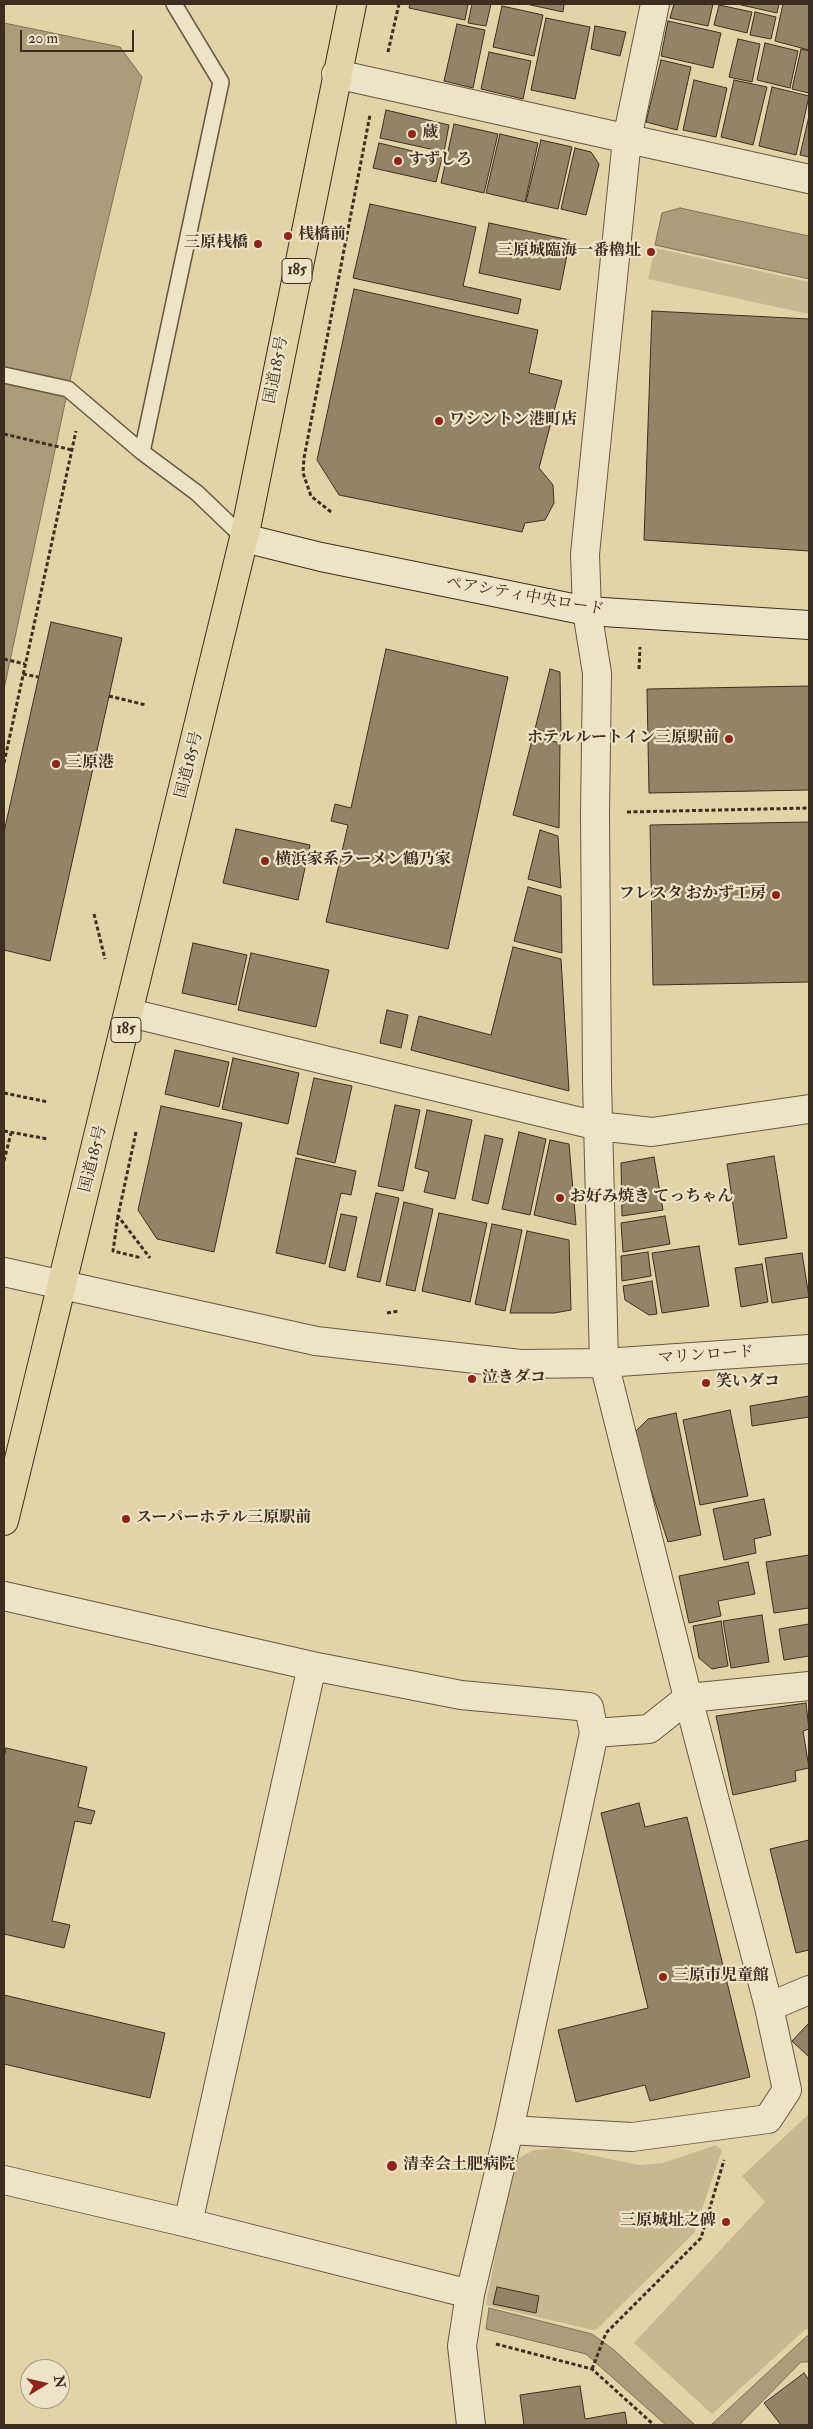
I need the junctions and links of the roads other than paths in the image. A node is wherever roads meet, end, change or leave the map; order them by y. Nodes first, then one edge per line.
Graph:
1 (174, 4) edge
2 (352, 4) edge
3 (655, 4) edge
4 (336, 74) junction
5 (627, 139) junction
6 (809, 179) edge
7 (4, 375) edge
8 (142, 452) junction
9 (244, 538) junction
10 (588, 611) junction
11 (809, 625) edge
12 (130, 1012) junction
13 (809, 1109) edge
14 (598, 1126) junction
15 (4, 1272) edge
16 (62, 1285) junction
17 (809, 1350) edge
18 (604, 1363) junction
19 (12, 1456) edge
20 (4, 1521) edge
21 (4, 1596) edge
22 (312, 1666) junction
23 (809, 1686) edge
24 (688, 1698) junction
25 (594, 1733) junction
26 (809, 1990) edge
27 (769, 2007) junction
28 (509, 2130) junction
29 (4, 2180) edge
30 (188, 2223) junction
31 (470, 2294) junction
32 (470, 2425) edge

1 - 8 lane
2 - 4 highway, 国道185号 / 185
3 - 5 street
4 - 5 street
4 - 9 highway, 国道185号 / 185
5 - 6 street
5 - 10 street
7 - 8 lane
8 - 9 lane
9 - 10 street, ペアシティ中央ロード
9 - 12 highway, 国道185号 / 185
10 - 11 street, ペアシティ中央ロード
10 - 14 street
12 - 14 street
12 - 16 highway, 国道185号 / 185
13 - 14 street
14 - 18 street
15 - 16 street, マリンロード
16 - 18 street, マリンロード
16 - 19 highway, 国道185号 / 185
17 - 18 street, マリンロード
18 - 24 street
19 - 20 highway, 国道185号 / 185
21 - 22 street
22 - 25 street
22 - 30 street
23 - 24 street
24 - 25 street
24 - 27 street
25 - 28 street
26 - 27 street
27 - 28 street
28 - 31 street
29 - 30 street
30 - 31 street
31 - 32 street

